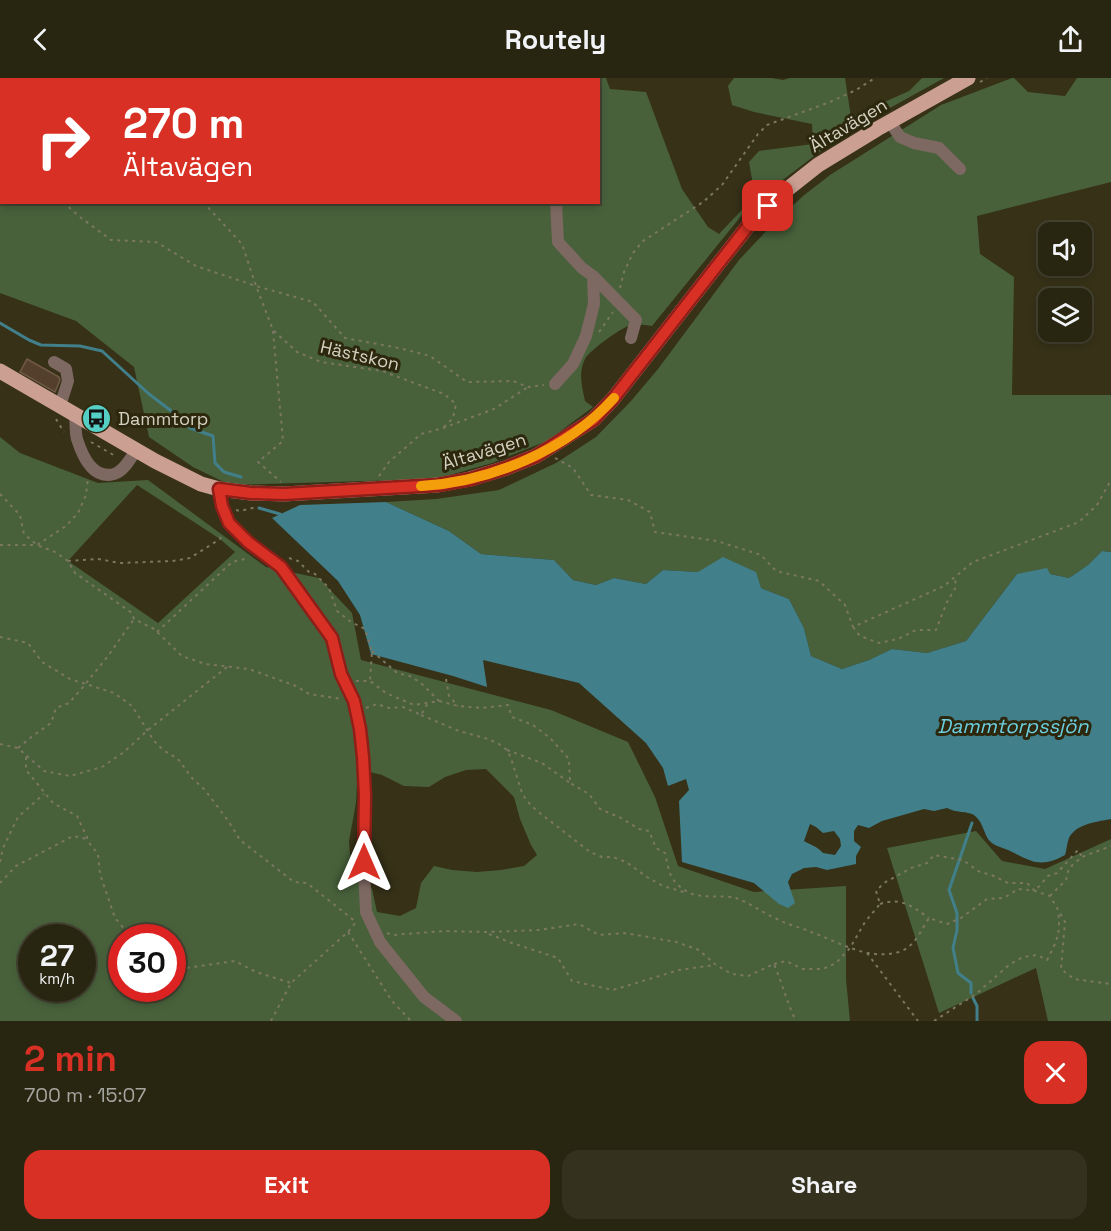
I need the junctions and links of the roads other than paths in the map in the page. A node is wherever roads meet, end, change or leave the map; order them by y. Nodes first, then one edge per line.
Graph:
1 (972, 81) edge
2 (890, 122) junction
3 (960, 169) dead end
4 (556, 204) edge
5 (593, 276) junction
6 (631, 338) dead end
7 (54, 362) dead end
8 (0, 371) edge
9 (555, 384) road end
10 (60, 406) junction
11 (75, 415) junction
12 (136, 450) junction
13 (219, 489) junction
14 (456, 1021) edge

1 - 2 main road, Ältavägen
2 - 3 street
2 - 13 main road, Ältavägen
4 - 5 street
5 - 6 street
5 - 9 street
7 - 10 street
8 - 10 main road, Ältavägen
10 - 11 main road, Ältavägen
11 - 12 main road, Ältavägen
11 - 12 street
12 - 13 main road, Ältavägen
13 - 14 street

